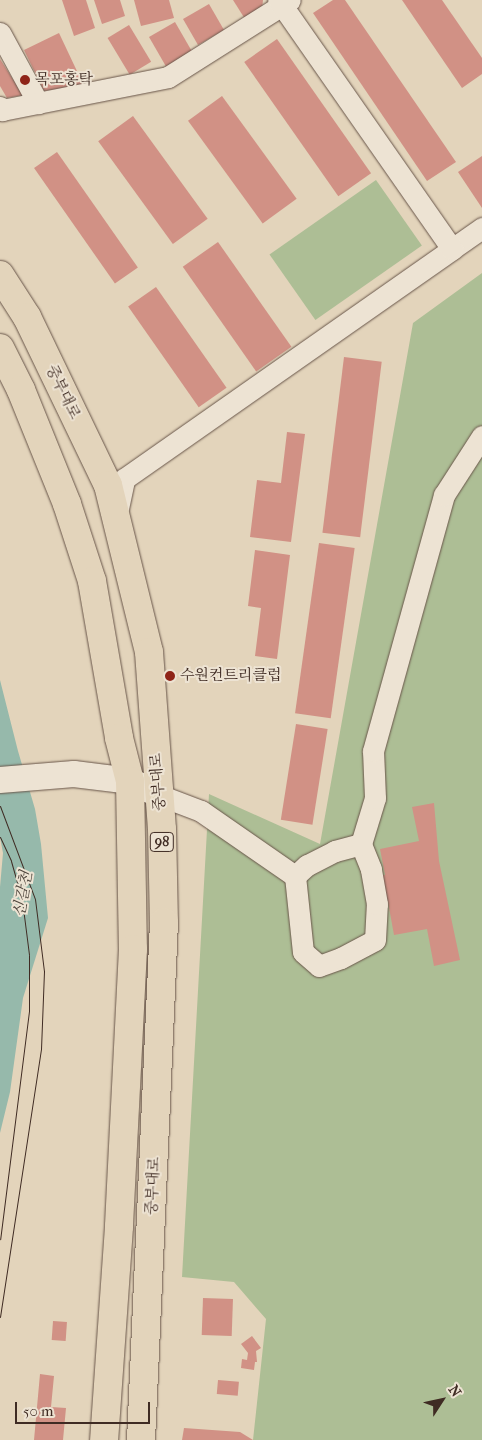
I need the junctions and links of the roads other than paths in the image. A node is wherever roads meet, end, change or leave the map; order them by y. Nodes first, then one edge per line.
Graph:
1 (284, 2) edge
2 (0, 33) edge
3 (38, 103) junction
4 (0, 107) edge
5 (482, 228) edge
6 (452, 249) junction
7 (0, 275) edge
8 (0, 348) edge
9 (482, 436) edge
10 (91, 449) junction
11 (124, 479) junction
12 (116, 518) junction
13 (0, 780) edge
14 (130, 781) junction
15 (159, 795) junction
16 (361, 844) junction
17 (295, 876) junction
18 (104, 1440) edge
19 (141, 1440) edge

1 - 3 street
1 - 6 street
2 - 3 street
3 - 4 street
5 - 6 street
6 - 11 street
7 - 10 main road, 중부대로 / 98
8 - 14 main road, 중부대로 / 98
9 - 16 street
10 - 11 street
10 - 12 main road, 중부대로 / 98
11 - 12 street
12 - 15 main road, 중부대로 / 98
13 - 14 street
14 - 15 street
14 - 18 main road, 중부대로 / 98
15 - 17 street
15 - 19 main road, 중부대로 / 98
16 - 17 street
16 - 17 street

